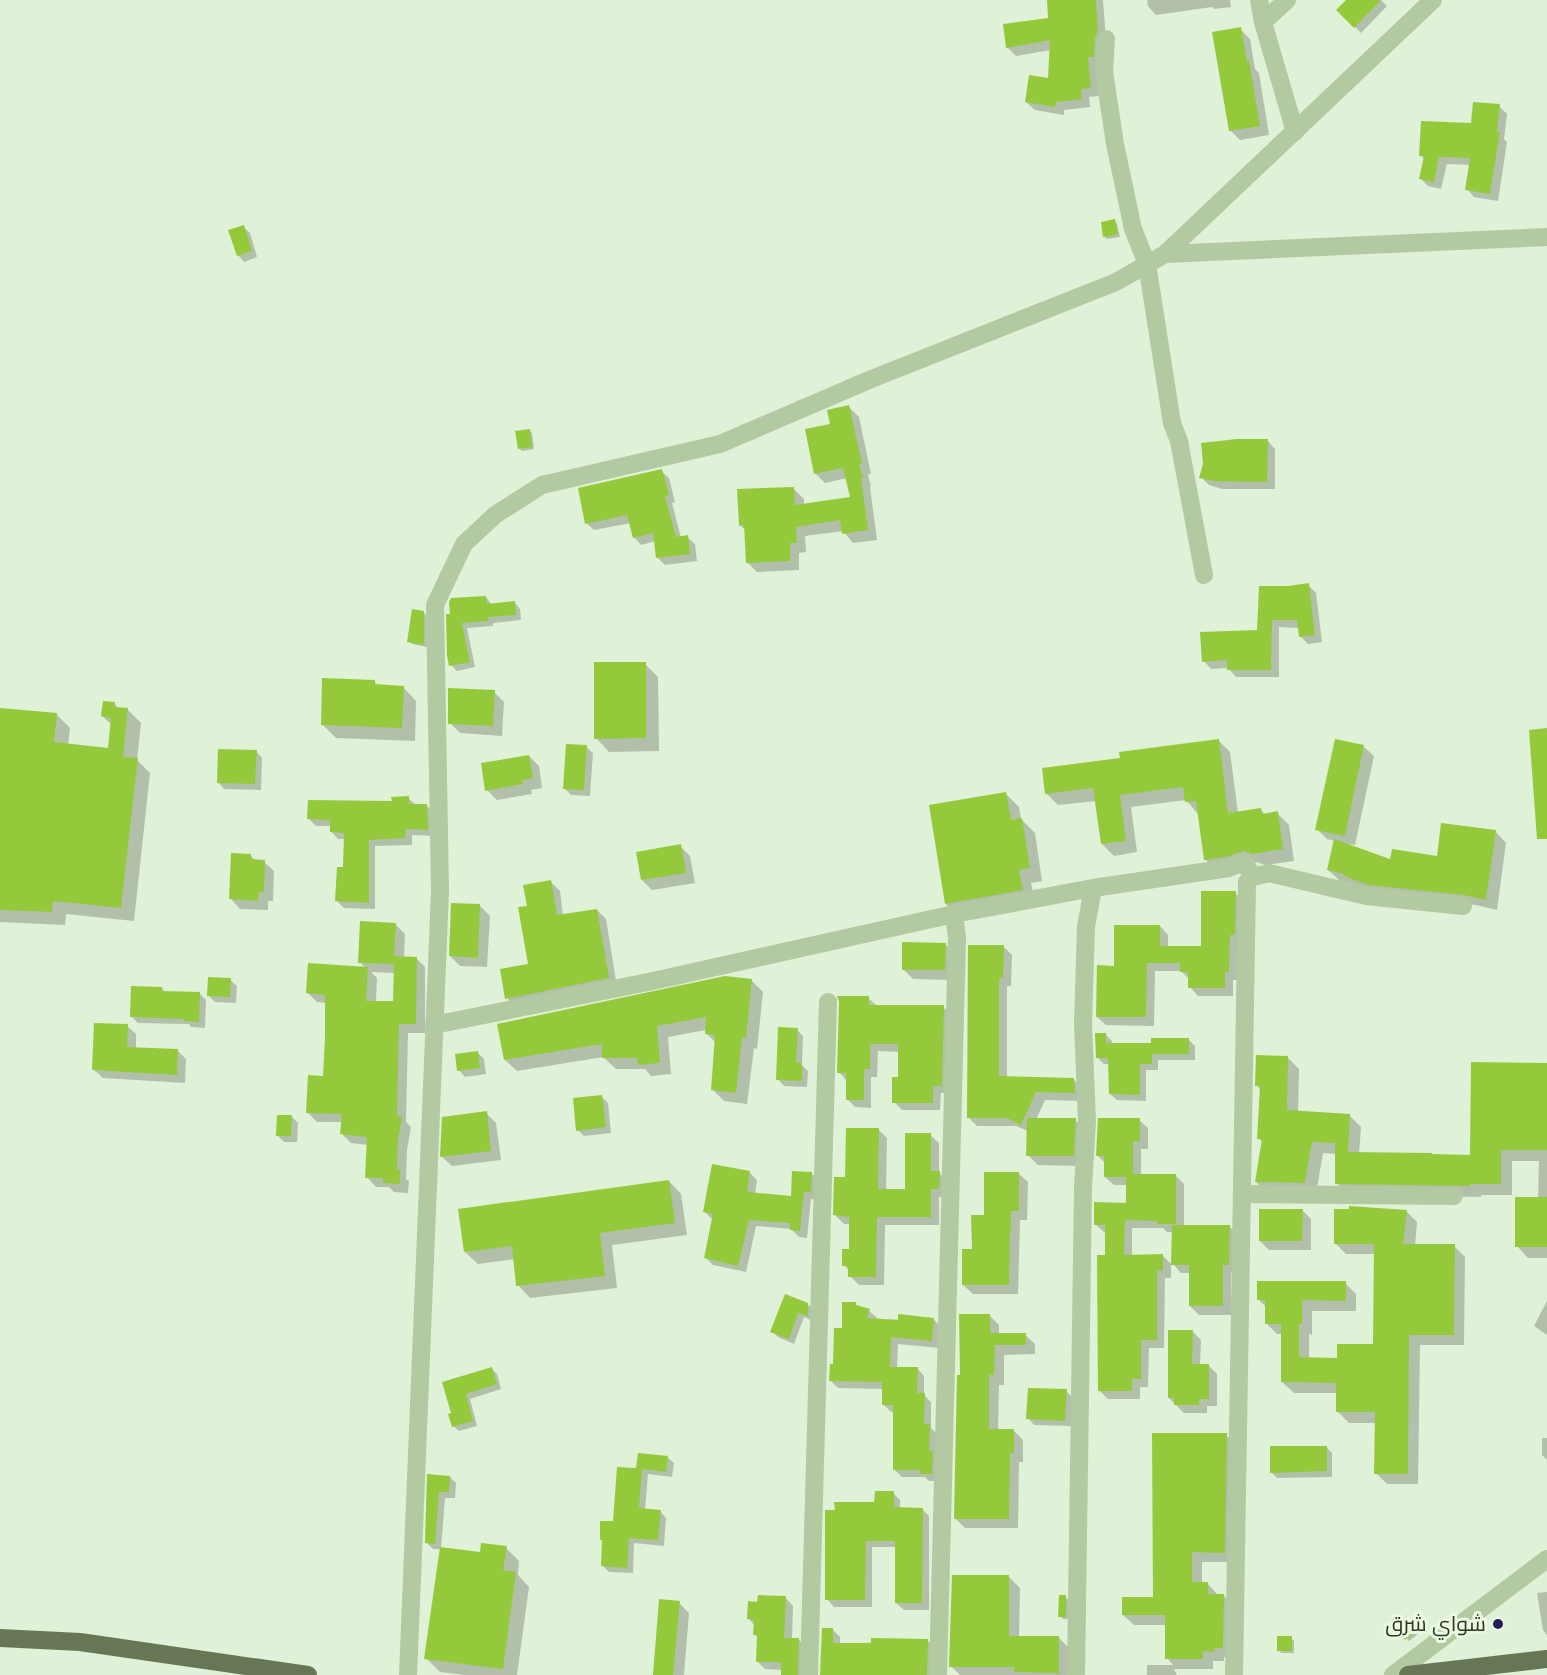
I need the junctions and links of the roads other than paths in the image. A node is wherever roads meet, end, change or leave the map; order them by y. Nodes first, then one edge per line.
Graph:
1 (1259, 0) edge
2 (1287, 0) edge
3 (1433, 0) edge
4 (1263, 22) junction
5 (1106, 39) dead end
6 (1294, 132) junction
7 (1547, 237) edge
8 (1165, 254) junction
9 (1147, 264) junction
10 (1204, 575) dead end
11 (1253, 877) junction
12 (1092, 888) junction
13 (1463, 906) dead end
14 (954, 914) junction
15 (828, 1002) dead end
16 (434, 1025) junction
17 (1243, 1194) junction
18 (1454, 1196) dead end
19 (1547, 1559) edge
20 (0, 1638) edge
21 (1547, 1659) edge
22 (308, 1675) edge
23 (408, 1675) edge
24 (809, 1675) edge
25 (938, 1675) edge
26 (1076, 1675) edge
27 (1234, 1675) edge
28 (1393, 1675) edge
29 (1408, 1675) edge

1 - 4 street
2 - 4 street
3 - 6 street
4 - 6 street
5 - 9 street
6 - 8 street
7 - 8 street
8 - 9 street
9 - 10 street
9 - 16 street
11 - 12 street
11 - 13 street
11 - 17 street
12 - 14 street
12 - 26 street
14 - 16 street
14 - 25 street
15 - 24 street
16 - 23 street
17 - 18 street
17 - 27 street
19 - 28 street
20 - 22 main road
21 - 29 main road

